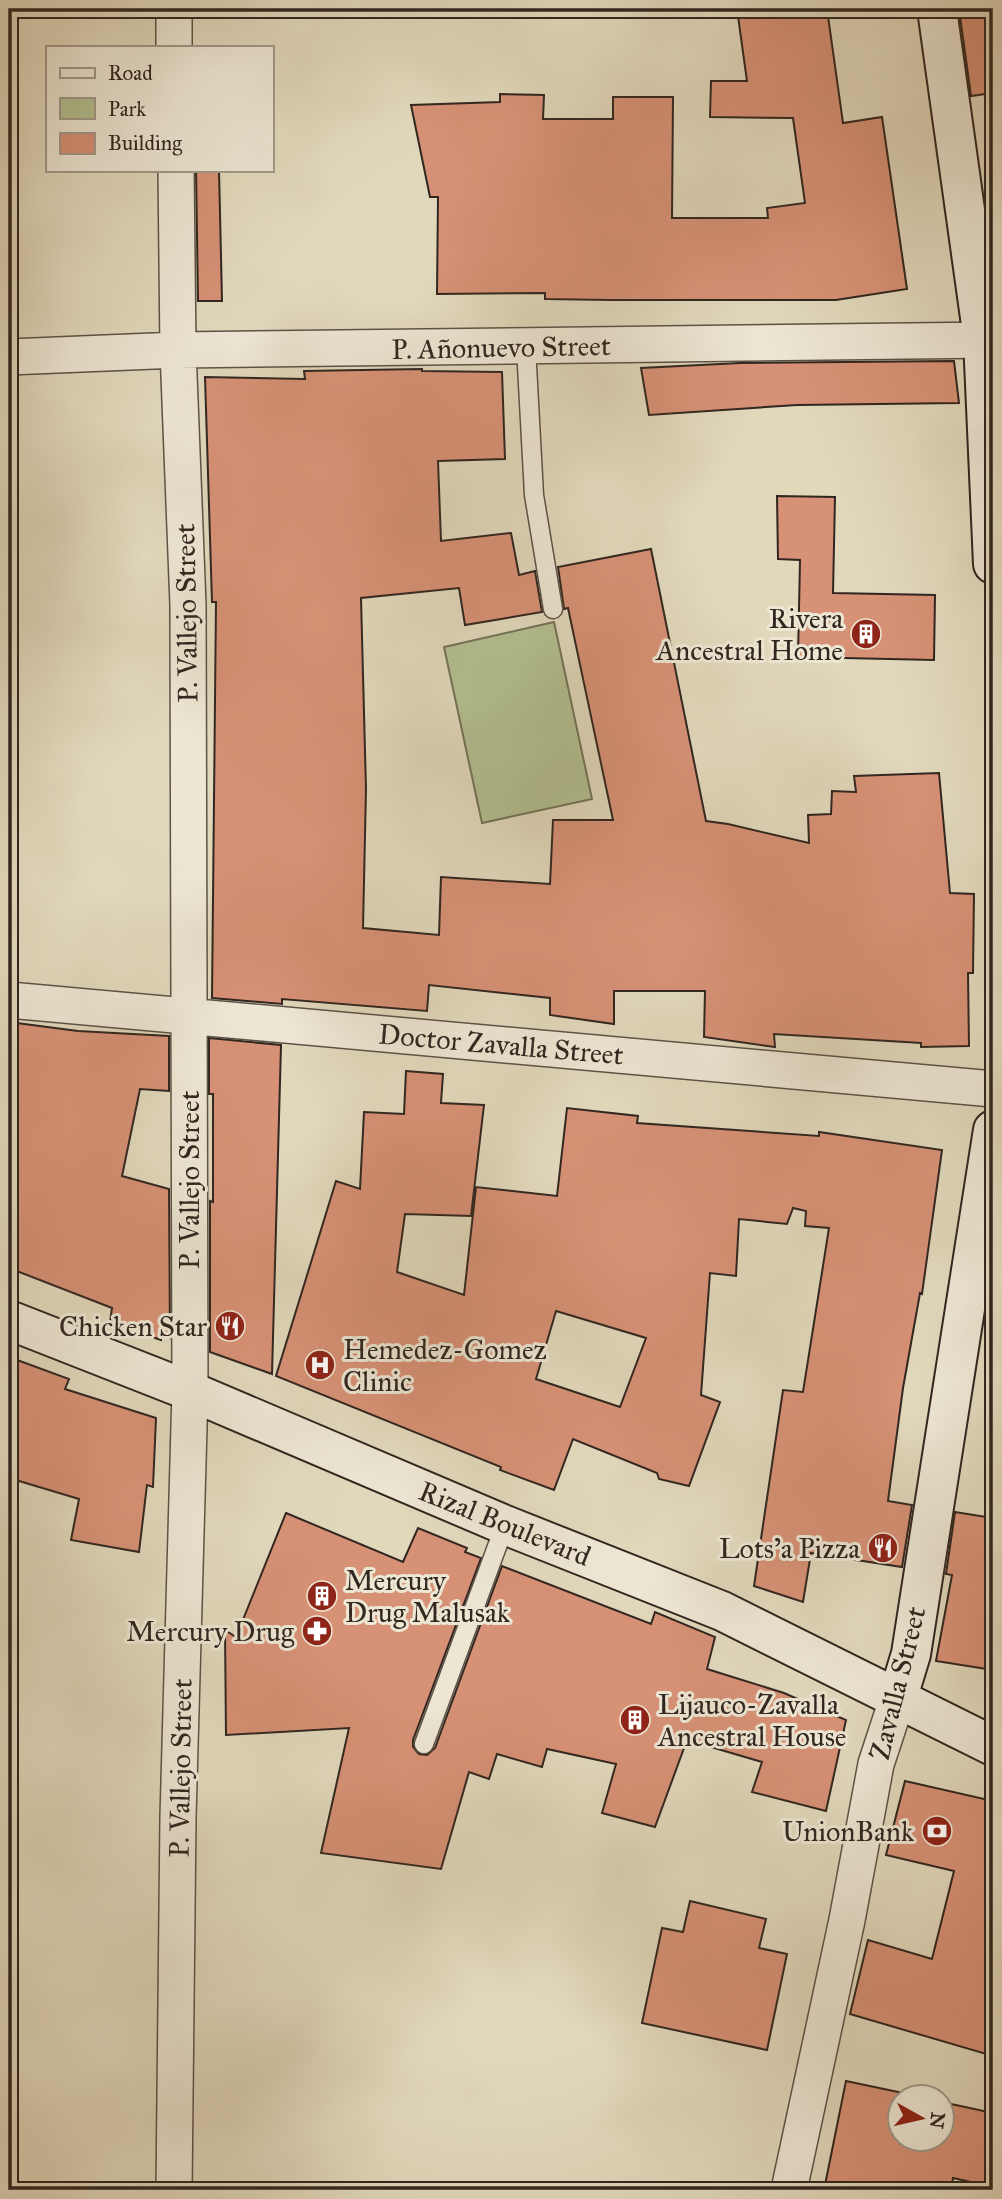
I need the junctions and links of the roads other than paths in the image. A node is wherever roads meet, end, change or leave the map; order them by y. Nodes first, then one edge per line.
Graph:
1 (174, 9) edge
2 (937, 9) edge
3 (174, 46) edge
4 (176, 172) edge
5 (988, 340) edge
6 (526, 347) junction
7 (178, 350) junction
8 (9, 356) edge
9 (993, 564) edge
10 (553, 609) dead end
11 (9, 1000) edge
12 (189, 1016) junction
13 (993, 1089) edge
14 (993, 1130) edge
15 (9, 1320) edge
16 (190, 1391) junction
17 (505, 1525) junction
18 (897, 1700) junction
19 (424, 1744) dead end
20 (993, 1746) edge
21 (174, 2190) edge
22 (789, 2190) edge

1 - 3 street
2 - 5 main road
4 - 7 street, P. Vallejo Street
5 - 6 street, P. Añonuevo Street
5 - 9 main road
6 - 7 street, P. Añonuevo Street
6 - 10 lane
7 - 8 street, P. Añonuevo Street
7 - 12 street, P. Vallejo Street
11 - 12 street, Doctor Zavalla Street
12 - 13 street, Doctor Zavalla Street
12 - 16 street, P. Vallejo Street
14 - 18 main road, Zavalla Street
15 - 16 main road, Rizal Boulevard
16 - 17 main road, Rizal Boulevard
16 - 21 street, P. Vallejo Street
17 - 18 main road, Rizal Boulevard
17 - 19 lane
18 - 20 main road, Rizal Boulevard
18 - 22 street, Zavalla Street

